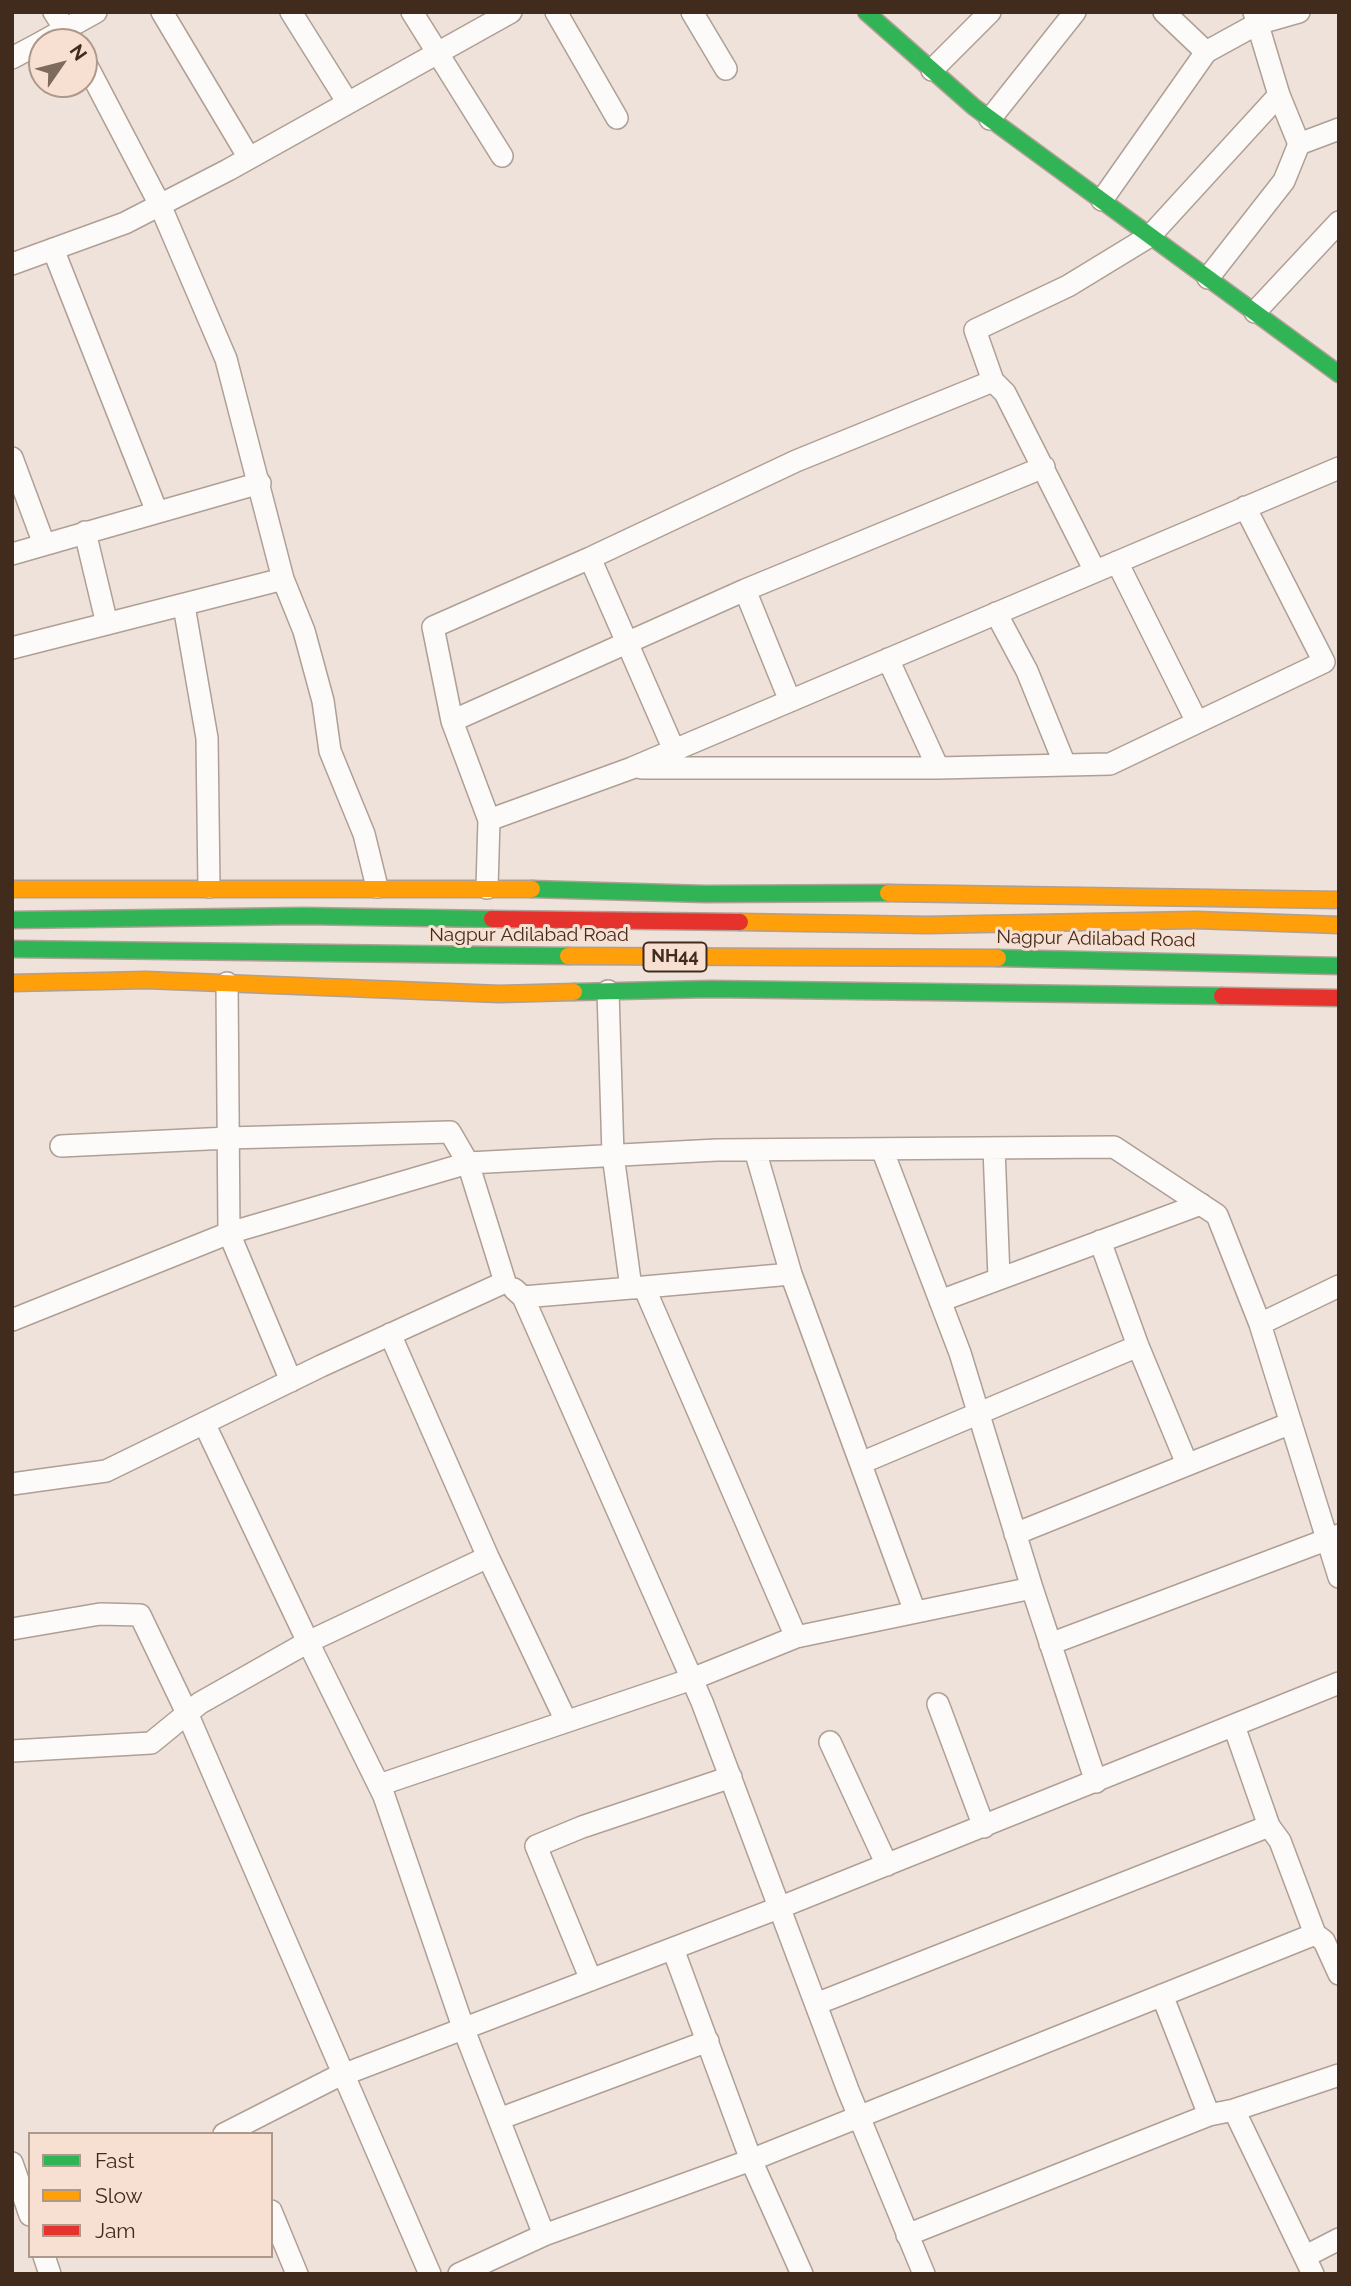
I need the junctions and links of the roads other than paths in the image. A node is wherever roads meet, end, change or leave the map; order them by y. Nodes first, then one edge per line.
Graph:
1 (96, 12) edge
2 (162, 12) edge
3 (291, 12) edge
4 (412, 12) edge
5 (510, 12) edge
6 (556, 12) edge
7 (692, 12) edge
8 (866, 12) edge
9 (989, 12) edge
10 (1075, 12) edge
11 (1164, 12) edge
12 (1299, 12) edge
13 (1256, 18) edge
14 (64, 28) edge
15 (28, 49) edge
16 (1206, 52) junction
17 (436, 53) junction
18 (12, 58) edge
19 (726, 69) dead end
20 (932, 70) junction
21 (98, 87) edge
22 (1279, 94) junction
23 (348, 103) junction
24 (617, 118) dead end
25 (990, 119) junction
26 (1339, 129) edge
27 (1299, 144) junction
28 (502, 156) dead end
29 (249, 158) junction
30 (1102, 200) junction
31 (160, 205) junction
32 (1339, 222) edge
33 (1150, 236) junction
34 (53, 249) junction
35 (12, 264) edge
36 (1208, 278) junction
37 (1255, 312) junction
38 (1339, 374) edge
39 (993, 381) junction
40 (12, 458) edge
41 (1044, 467) junction
42 (1339, 468) edge
43 (260, 483) junction
44 (1245, 507) junction
45 (157, 512) junction
46 (85, 532) junction
47 (44, 544) junction
48 (12, 554) edge
49 (590, 558) junction
50 (1117, 562) junction
51 (1095, 571) junction
52 (283, 579) junction
53 (745, 590) junction
54 (184, 606) junction
55 (996, 613) junction
56 (107, 624) junction
57 (626, 645) junction
58 (12, 648) edge
59 (888, 659) junction
60 (790, 701) junction
61 (452, 720) junction
62 (1197, 722) junction
63 (674, 750) junction
64 (1065, 765) junction
65 (632, 768) junction
66 (938, 768) junction
67 (489, 820) junction
68 (209, 887) junction
69 (377, 887) junction
70 (487, 888) junction
71 (12, 889) edge
72 (1339, 900) edge
73 (12, 920) edge
74 (1339, 925) edge
75 (12, 949) edge
76 (317, 955) junction
77 (1339, 966) edge
78 (12, 983) edge
79 (227, 983) junction
80 (316, 986) junction
81 (608, 991) junction
82 (1339, 998) edge
83 (228, 1138) junction
84 (61, 1146) dead end
85 (994, 1148) junction
86 (882, 1149) junction
87 (755, 1150) junction
88 (613, 1155) junction
89 (468, 1163) junction
90 (1201, 1204) junction
91 (229, 1233) junction
92 (1100, 1241) junction
93 (791, 1274) junction
94 (999, 1278) junction
95 (505, 1282) junction
96 (1339, 1286) edge
97 (637, 1287) junction
98 (523, 1297) junction
99 (940, 1301) junction
100 (12, 1320) edge
101 (1260, 1324) junction
102 (390, 1335) junction
103 (1138, 1346) junction
104 (291, 1381) junction
105 (978, 1414) junction
106 (204, 1423) junction
107 (1291, 1423) junction
108 (861, 1463) junction
109 (1187, 1464) junction
110 (12, 1484) edge
111 (1015, 1534) junction
112 (1333, 1537) edge
113 (488, 1558) junction
114 (1339, 1577) edge
115 (1032, 1588) junction
116 (915, 1612) junction
117 (12, 1629) edge
118 (796, 1637) junction
119 (308, 1642) junction
120 (1050, 1644) junction
121 (692, 1679) junction
122 (1339, 1683) edge
123 (937, 1704) dead end
124 (187, 1713) junction
125 (566, 1721) junction
126 (1234, 1726) junction
127 (830, 1742) dead end
128 (12, 1751) edge
129 (731, 1777) junction
130 (1096, 1782) junction
131 (379, 1785) junction
132 (984, 1826) junction
133 (1269, 1826) junction
134 (887, 1866) junction
135 (781, 1907) junction
136 (1315, 1934) junction
137 (673, 1949) junction
138 (1339, 1974) edge
139 (591, 1980) junction
140 (1162, 1995) junction
141 (816, 2004) junction
142 (464, 2030) junction
143 (708, 2041) junction
144 (1339, 2075) edge
145 (342, 2076) junction
146 (1234, 2110) junction
147 (858, 2116) junction
148 (1209, 2116) junction
149 (499, 2119) junction
150 (234, 2132) edge
151 (751, 2160) junction
152 (12, 2163) edge
153 (28, 2209) edge
154 (273, 2216) edge
155 (544, 2235) junction
156 (908, 2235) junction
157 (1339, 2239) edge
158 (1310, 2265) edge
159 (297, 2274) edge
160 (430, 2274) edge
161 (459, 2274) edge
162 (802, 2274) edge
163 (924, 2274) edge

1 - 14 street
2 - 29 street
3 - 23 street
4 - 17 street
5 - 17 street
6 - 24 street
7 - 19 street
8 - 20 main road
9 - 20 street
10 - 25 street
11 - 16 street
12 - 13 street
13 - 16 street
13 - 22 street
15 - 18 street
16 - 30 street
17 - 23 street
17 - 28 street
20 - 25 main road
21 - 31 street
22 - 27 street
22 - 33 street
23 - 29 street
25 - 30 main road
26 - 27 street
27 - 36 street
29 - 31 street
30 - 33 main road
31 - 34 street
31 - 43 street
32 - 37 street
33 - 36 main road
33 - 39 street
34 - 35 street
34 - 45 street
36 - 37 main road
37 - 38 main road
39 - 41 street
39 - 49 street
40 - 47 street
41 - 51 street
41 - 53 street
42 - 44 street
43 - 45 street
43 - 52 street
44 - 50 street
44 - 62 street
45 - 46 street
46 - 47 street
46 - 56 street
47 - 48 street
49 - 57 street
49 - 61 street
50 - 51 street
50 - 62 street
51 - 55 street
52 - 54 street
52 - 69 street
53 - 57 street
53 - 60 street
54 - 56 street
54 - 68 street
55 - 59 street
55 - 64 street
56 - 58 street
57 - 61 street
57 - 63 street
59 - 60 street
59 - 66 street
60 - 63 street
61 - 67 street
62 - 64 street
63 - 65 street
64 - 66 street
65 - 66 street
65 - 67 street
67 - 70 street
68 - 69 main road
68 - 71 main road
69 - 70 main road
70 - 72 main road
73 - 74 main road, Nagpur Adilabad Road / NH44
75 - 76 main road, Nagpur Adilabad Road / NH44
76 - 77 main road, Nagpur Adilabad Road / NH44
76 - 80 main road
78 - 79 main road
79 - 80 main road
79 - 83 street
80 - 81 main road
81 - 82 main road
81 - 88 street
83 - 84 street
83 - 89 street
83 - 91 street
85 - 86 street
85 - 90 street
85 - 94 street
86 - 87 street
86 - 99 street
87 - 88 street
87 - 93 street
88 - 89 street
88 - 97 street
89 - 91 street
89 - 95 street
90 - 92 street
90 - 101 street
91 - 100 street
91 - 104 street
92 - 94 street
92 - 103 street
93 - 97 street
93 - 108 street
94 - 99 street
95 - 98 street
95 - 102 street
96 - 101 street
97 - 98 street
97 - 118 street
98 - 121 street
99 - 105 street
101 - 107 street
102 - 104 street
102 - 113 street
103 - 105 street
103 - 109 street
104 - 106 street
105 - 108 street
105 - 111 street
106 - 110 street
106 - 119 street
107 - 109 street
107 - 112 street
108 - 116 street
109 - 111 street
111 - 115 street
112 - 114 street
112 - 120 street
113 - 119 street
113 - 125 street
115 - 116 street
115 - 120 street
116 - 118 street
117 - 124 street
118 - 121 street
119 - 124 street
119 - 131 street
120 - 130 street
121 - 125 street
121 - 129 street
122 - 126 street
123 - 132 street
124 - 128 street
124 - 145 street
125 - 131 street
126 - 130 street
126 - 133 street
127 - 134 street
129 - 135 street
129 - 139 street
130 - 132 street
131 - 142 street
132 - 134 street
133 - 136 street
133 - 141 street
134 - 135 street
135 - 137 street
135 - 141 street
136 - 138 street
136 - 140 street
137 - 139 street
137 - 143 street
139 - 142 street
140 - 147 street
140 - 148 street
141 - 147 street
142 - 145 street
142 - 149 street
143 - 149 street
143 - 151 street
144 - 146 street
145 - 150 street
145 - 160 street
146 - 148 street
146 - 158 street
147 - 151 street
147 - 156 street
148 - 156 street
149 - 155 street
151 - 155 street
151 - 162 street
152 - 153 street
154 - 159 street
155 - 161 street
156 - 163 street
157 - 158 street

